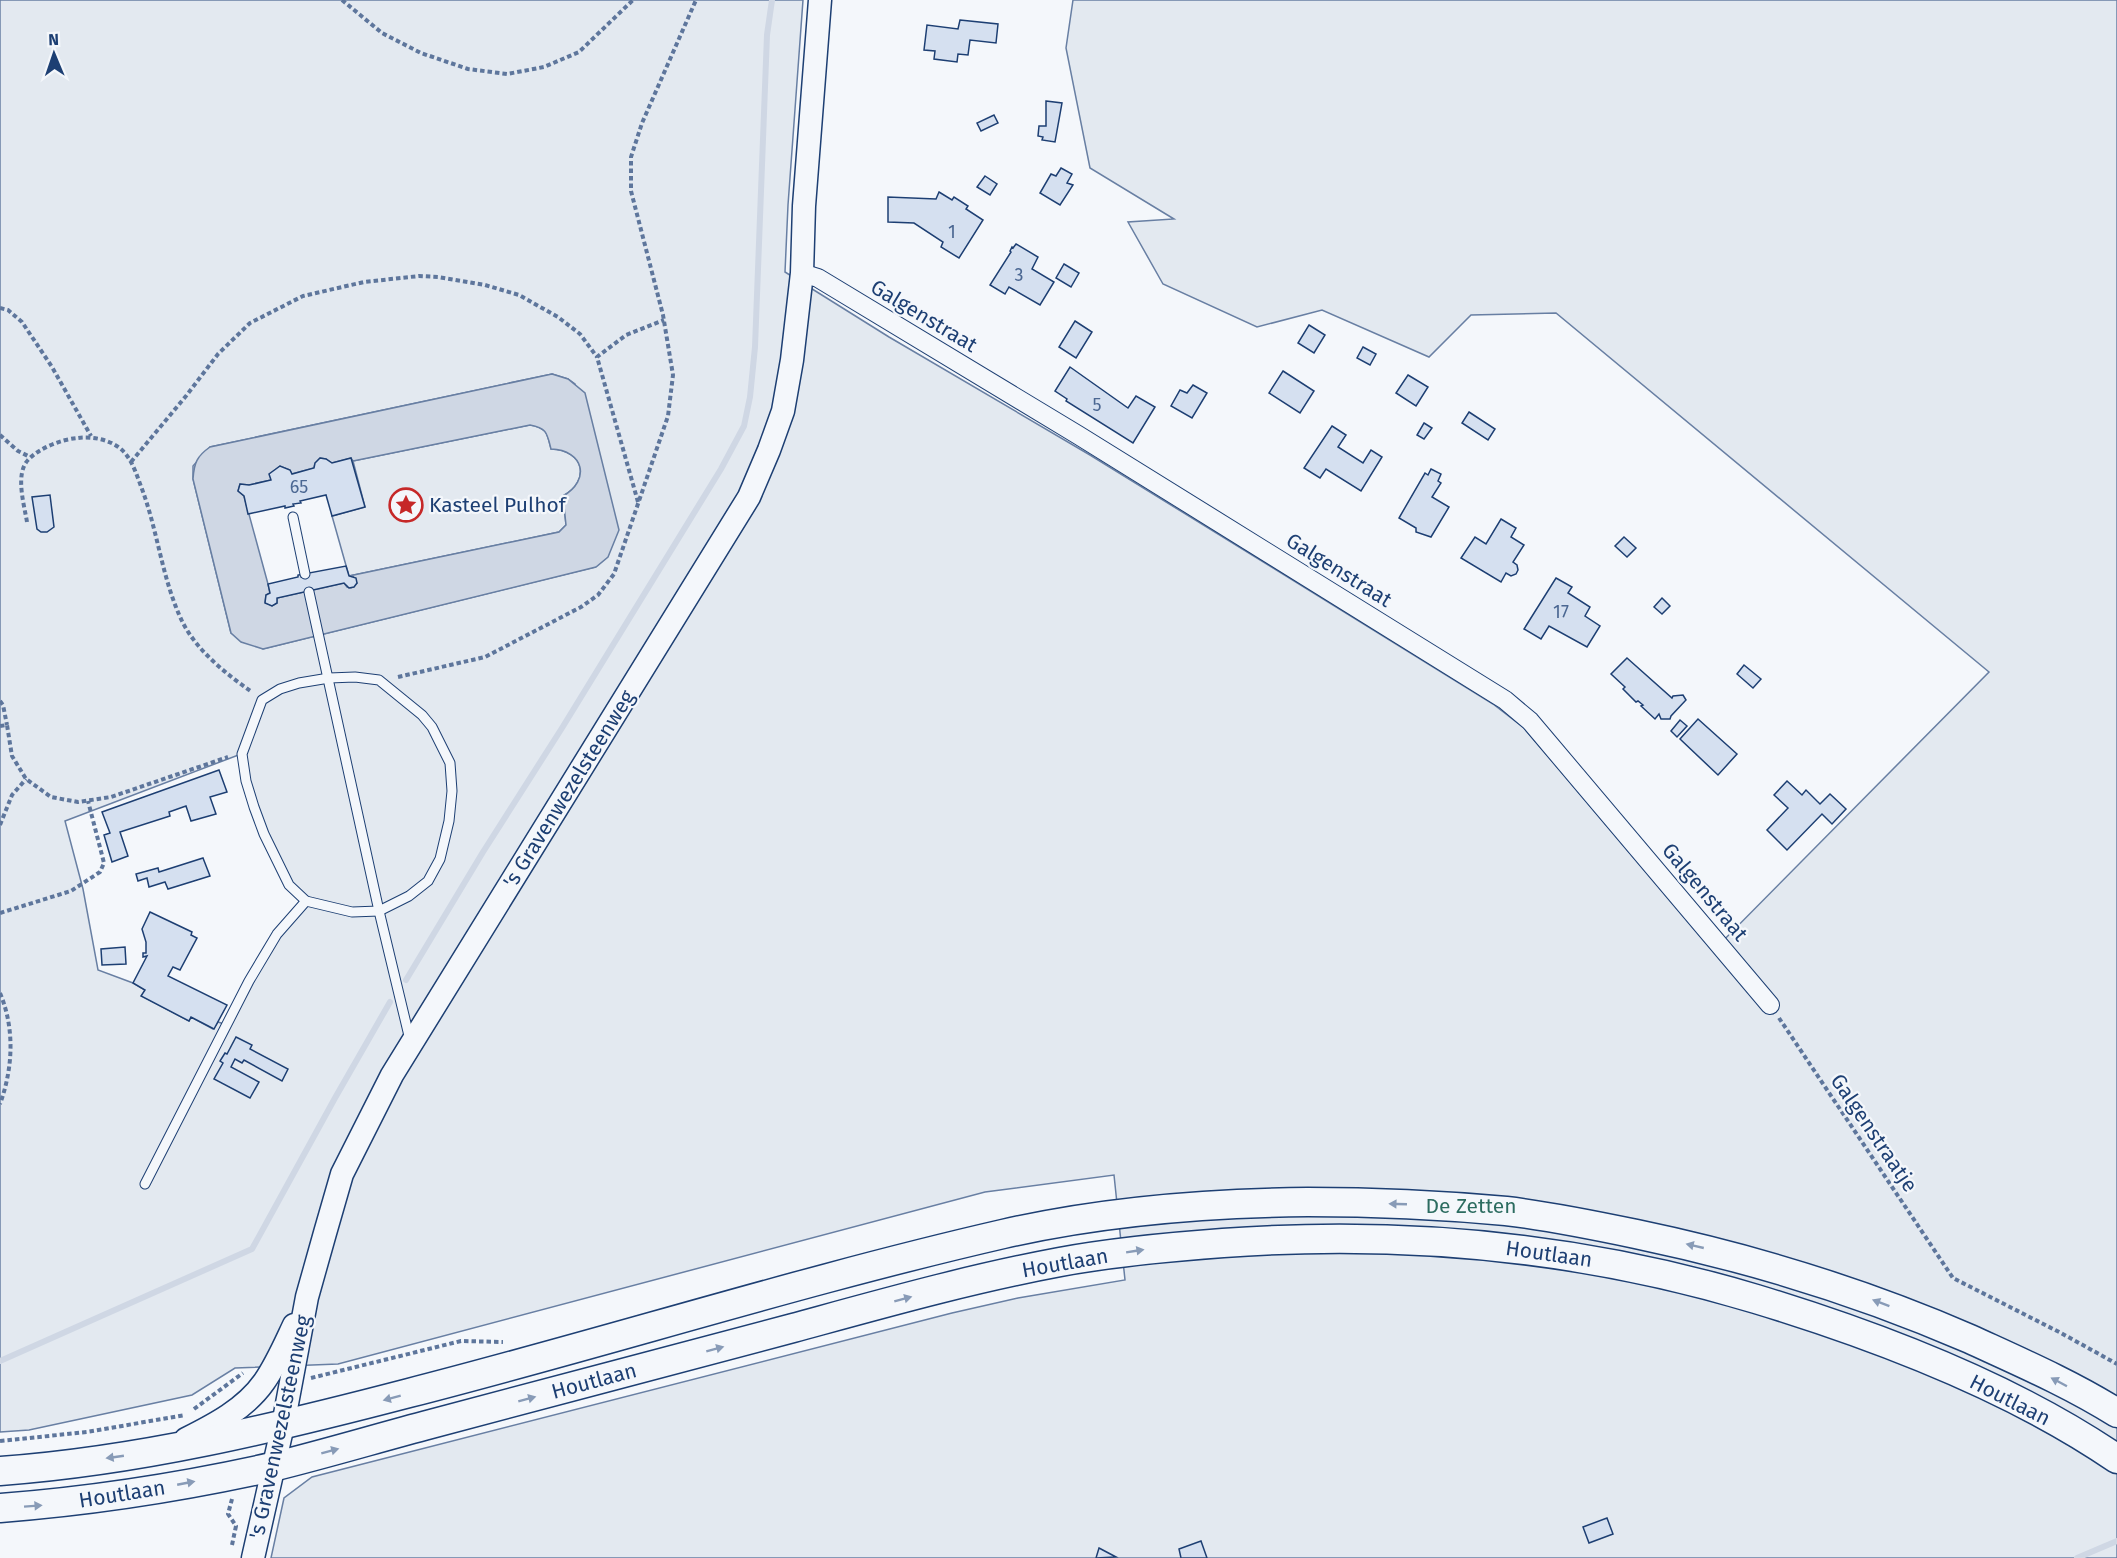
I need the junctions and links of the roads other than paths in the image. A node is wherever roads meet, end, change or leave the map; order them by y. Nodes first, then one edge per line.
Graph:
1 (820, 0) edge
2 (802, 273) junction
3 (292, 517) dead end
4 (305, 574) dead end
5 (309, 592) dead end
6 (329, 678) junction
7 (306, 901) junction
8 (379, 911) junction
9 (1770, 1005) road end
10 (411, 1043) junction
11 (144, 1184) dead end
12 (307, 1297) junction
13 (2117, 1413) edge
14 (283, 1425) junction
15 (165, 1450) junction
16 (2117, 1459) edge
17 (273, 1466) junction
18 (0, 1471) edge
19 (0, 1508) edge
20 (253, 1558) edge

1 - 2 street, 's Gravenwezelsteenweg
2 - 9 street, Galgenstraat
2 - 10 street, 's Gravenwezelsteenweg
3 - 4 lane
5 - 6 lane
6 - 7 lane
6 - 8 lane
6 - 8 lane
7 - 8 lane
7 - 11 lane
8 - 10 lane
10 - 12 street, 's Gravenwezelsteenweg
12 - 14 street, 's Gravenwezelsteenweg
12 - 15 street, 's Gravenwezelsteenweg
13 -> 14 main road, Houtlaan
14 - 15 main road, Houtlaan
14 - 17 street, 's Gravenwezelsteenweg
15 -> 18 main road, Houtlaan
17 -> 16 main road, Houtlaan
19 -> 17 main road, Houtlaan
17 - 20 street, 's Gravenwezelsteenweg

